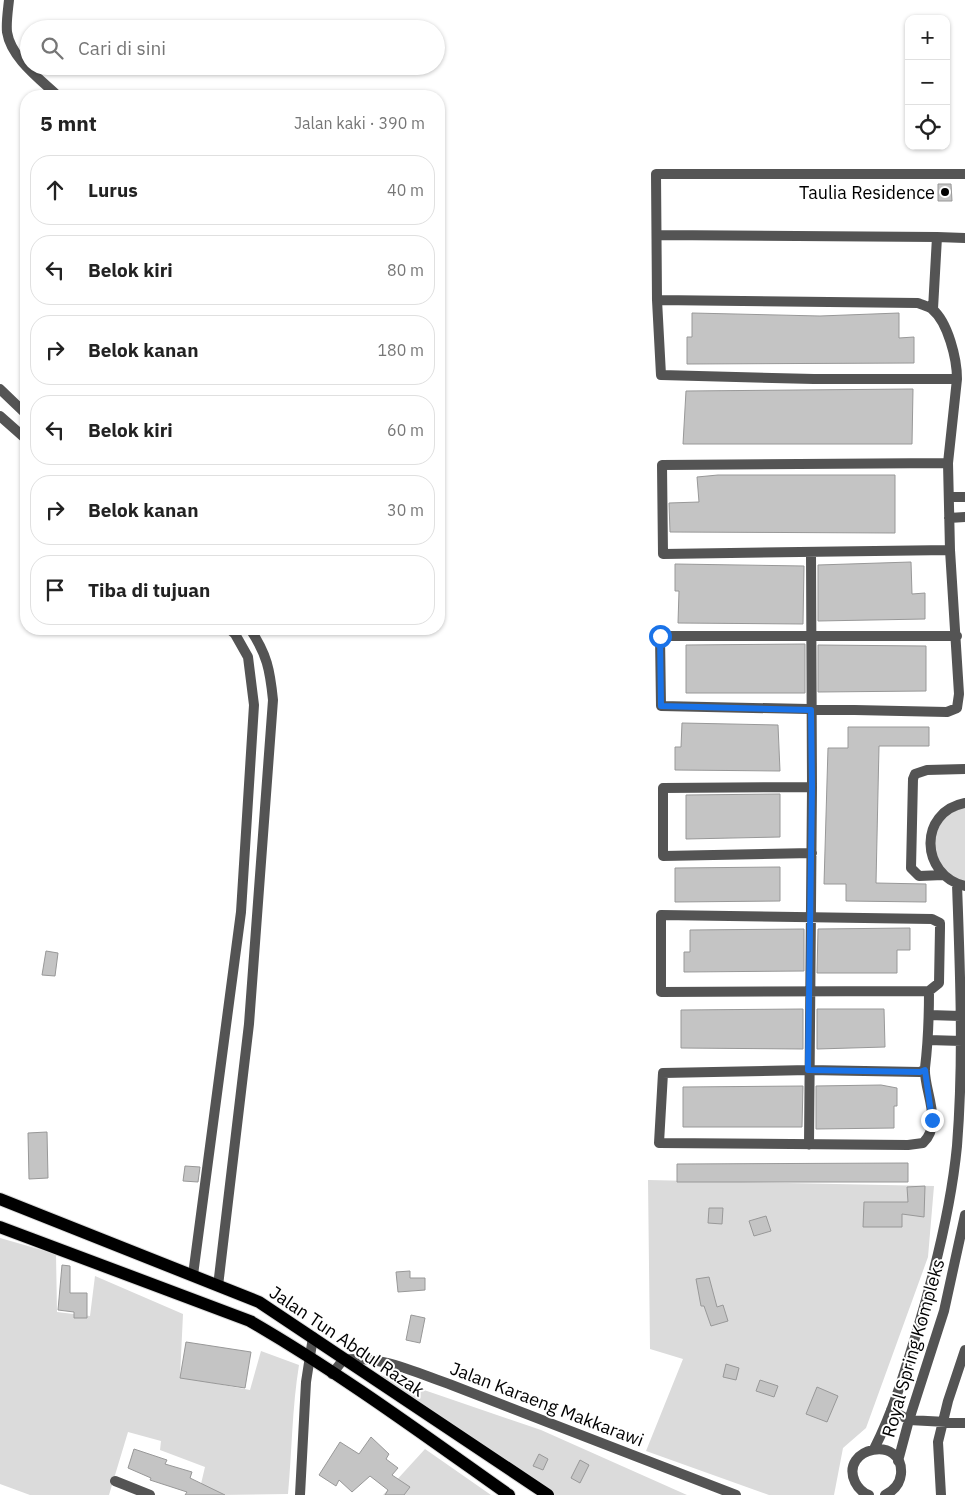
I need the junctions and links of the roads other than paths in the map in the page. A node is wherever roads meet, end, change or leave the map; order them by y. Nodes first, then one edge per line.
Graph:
1 (9, 0) edge
2 (20, 58) edge
3 (36, 75) edge
4 (52, 90) edge
5 (965, 174) edge
6 (657, 235) junction
7 (937, 236) junction
8 (965, 238) edge
9 (657, 300) junction
10 (932, 309) junction
11 (957, 379) junction
12 (0, 389) edge
13 (20, 408) edge
14 (0, 416) edge
15 (20, 434) edge
16 (948, 463) junction
17 (949, 497) junction
18 (965, 497) edge
19 (965, 517) edge
20 (949, 518) junction
21 (950, 550) junction
22 (811, 554) junction
23 (236, 635) edge
24 (254, 635) edge
25 (957, 636) junction
26 (810, 637) junction
27 (811, 710) junction
28 (965, 769) edge
29 (812, 787) junction
30 (965, 804) edge
31 (812, 852) junction
32 (943, 875) junction
33 (961, 885) edge
34 (811, 917) junction
35 (809, 991) junction
36 (929, 991) junction
37 (929, 1015) junction
38 (961, 1016) junction
39 (928, 1040) junction
40 (962, 1041) junction
41 (808, 1070) junction
42 (925, 1070) junction
43 (809, 1144) junction
44 (961, 1146) edge
45 (0, 1199) edge
46 (965, 1215) edge
47 (0, 1227) edge
48 (193, 1275) junction
49 (218, 1286) junction
50 (313, 1337) junction
51 (965, 1350) edge
52 (308, 1357) junction
53 (343, 1360) junction
54 (332, 1374) junction
55 (891, 1410) junction
56 (909, 1420) junction
57 (943, 1423) junction
58 (965, 1423) edge
59 (874, 1449) junction
60 (898, 1461) junction
61 (115, 1481) dead end
62 (150, 1495) edge
63 (300, 1495) edge
64 (509, 1495) edge
65 (548, 1495) edge
66 (736, 1495) edge
67 (869, 1495) edge
68 (885, 1495) edge
69 (941, 1495) edge

1 - 2 street
3 - 4 street
5 - 6 street
6 - 7 street
6 - 9 street
7 - 8 street
7 - 10 street
9 - 10 street
9 - 11 street
10 - 11 street
11 - 16 street
12 - 13 street
14 - 15 street
16 - 17 street
16 - 22 street
17 - 18 street
17 - 20 street
19 - 20 street
20 - 21 street
21 - 22 street
21 - 25 street
22 - 26 street
23 - 48 street
24 - 49 street
25 - 26 street
25 - 27 street
26 - 27 street
26 - 27 street
27 - 29 street
28 - 32 street
29 - 31 street
29 - 31 street
30 - 32 street
31 - 34 street
32 - 33 street
33 - 38 street, Royal Spring Kompleks
34 - 35 street
34 - 35 street
34 - 36 street
35 - 36 street
35 - 41 street
36 - 37 street
37 - 38 street
37 - 39 street
38 - 40 street, Royal Spring Kompleks
39 - 40 street
39 - 42 street
40 - 44 street, Royal Spring Kompleks
41 - 42 street
41 - 43 street
41 - 43 street
42 - 43 street
44 - 55 street, Royal Spring Kompleks
45 - 48 main road, Jalan Tun Abdul Razak
46 - 56 street, Royal Spring Kompleks
47 - 52 main road, Jalan Tun Abdul Razak
48 - 49 main road, Jalan Tun Abdul Razak
49 - 50 main road, Jalan Tun Abdul Razak
50 - 52 street
50 - 53 main road, Jalan Tun Abdul Razak
51 - 57 street
52 - 54 main road, Jalan Tun Abdul Razak
52 - 63 street
53 - 54 street
53 - 65 main road, Jalan Tun Abdul Razak
53 - 66 street, Jalan Karaeng Makkarawi
54 - 64 main road, Jalan Tun Abdul Razak
55 - 56 street
55 - 59 street, Royal Spring Kompleks
56 - 57 street
56 - 60 street, Royal Spring Kompleks
57 - 58 street
57 - 69 street
59 - 60 street, Royal Spring Kompleks
59 - 67 street, Royal Spring Kompleks
60 - 68 street, Royal Spring Kompleks
61 - 62 street

